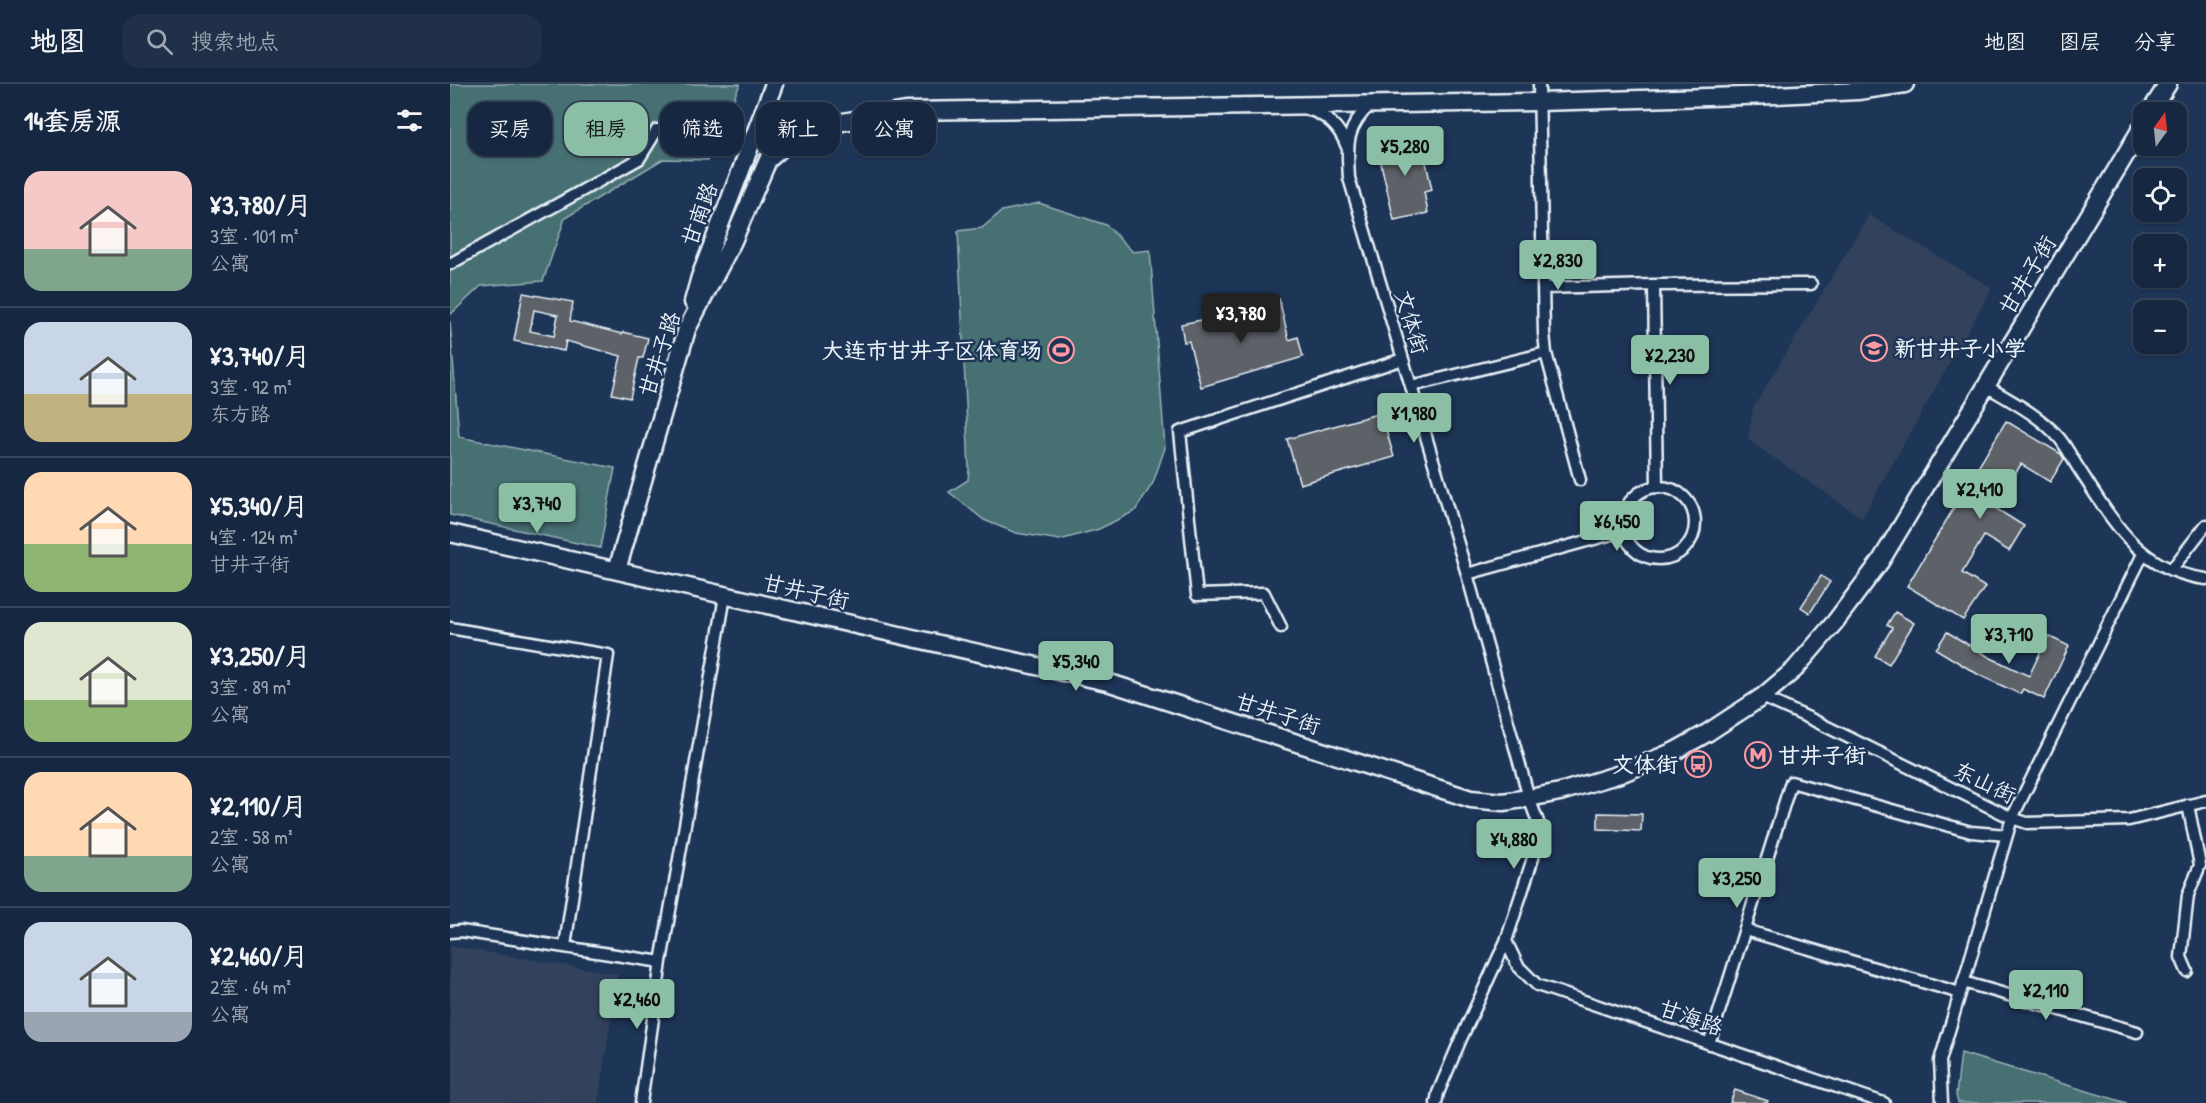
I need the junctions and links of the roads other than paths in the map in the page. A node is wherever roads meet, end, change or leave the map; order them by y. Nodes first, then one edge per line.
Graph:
1 (774, 84) edge
2 (1539, 84) edge
3 (1905, 84) edge
4 (2158, 84) edge
5 (2168, 84) edge
6 (1539, 102) junction
7 (2154, 102) edge
8 (2156, 102) edge
9 (1371, 104) junction
10 (1288, 105) junction
11 (2133, 142) edge
12 (752, 145) junction
13 (1347, 147) junction
14 (450, 264) edge
15 (1811, 284) dead end
16 (1654, 285) junction
17 (1543, 288) junction
18 (687, 329) junction
19 (1546, 352) junction
20 (1403, 359) junction
21 (1411, 386) junction
22 (1986, 386) junction
23 (1580, 480) dead end
24 (1657, 487) junction
25 (2206, 525) edge
26 (1623, 531) junction
27 (450, 533) edge
28 (2143, 554) junction
29 (617, 570) junction
30 (2171, 570) junction
31 (1467, 574) junction
32 (2206, 579) edge
33 (725, 596) junction
34 (1281, 627) dead end
35 (450, 628) edge
36 (1762, 697) junction
37 (1529, 798) junction
38 (2206, 801) edge
39 (2188, 806) junction
40 (2012, 818) junction
41 (2007, 835) junction
42 (1745, 930) junction
43 (450, 932) edge
44 (1506, 941) junction
45 (565, 946) junction
46 (661, 962) junction
47 (2187, 971) dead end
48 (1962, 987) junction
49 (2137, 1032) dead end
50 (1709, 1044) junction
51 (641, 1103) edge
52 (1436, 1103) edge
53 (1884, 1103) edge
54 (1942, 1103) edge

1 - 12 street, 甘南路
2 - 6 street
3 - 6 street, 甘井子路
4 - 7 street
5 - 8 street
6 - 9 street, 甘井子路
6 - 17 street
9 - 10 street, 甘井子路
9 - 13 street, 文体街
10 - 13 street
10 - 18 street, 甘井子路
11 - 22 street, 甘井子街
12 - 14 street
12 - 18 street, 甘南路
13 - 20 street, 文体街
15 - 16 street
16 - 17 street
16 - 24 street
17 - 19 street
18 - 29 street, 甘井子路
19 - 21 street
19 - 23 street
20 - 21 street, 文体街
20 - 34 street
21 - 31 street, 文体街
22 - 28 street
22 - 36 street, 甘井子街
24 - 26 street
24 - 26 street
25 - 30 street
26 - 31 street
27 - 29 street, 甘井子街
28 - 30 street
28 - 40 street
29 - 33 street, 甘井子街
30 - 32 street
31 - 37 street, 文体街
33 - 37 street, 甘井子街
33 - 46 street
35 - 45 street
36 - 37 street, 甘井子街
36 - 40 street, 东山街
37 - 44 street, 文体街
38 - 39 street, 东山街
39 - 40 street, 东山街
39 - 47 street
40 - 41 street
41 - 42 street
41 - 48 street
42 - 48 street
42 - 50 street
43 - 45 street
44 - 50 street, 甘海路
44 - 52 street, 文体街
45 - 46 street
46 - 51 street
48 - 49 street
48 - 54 street
50 - 53 street, 甘海路

